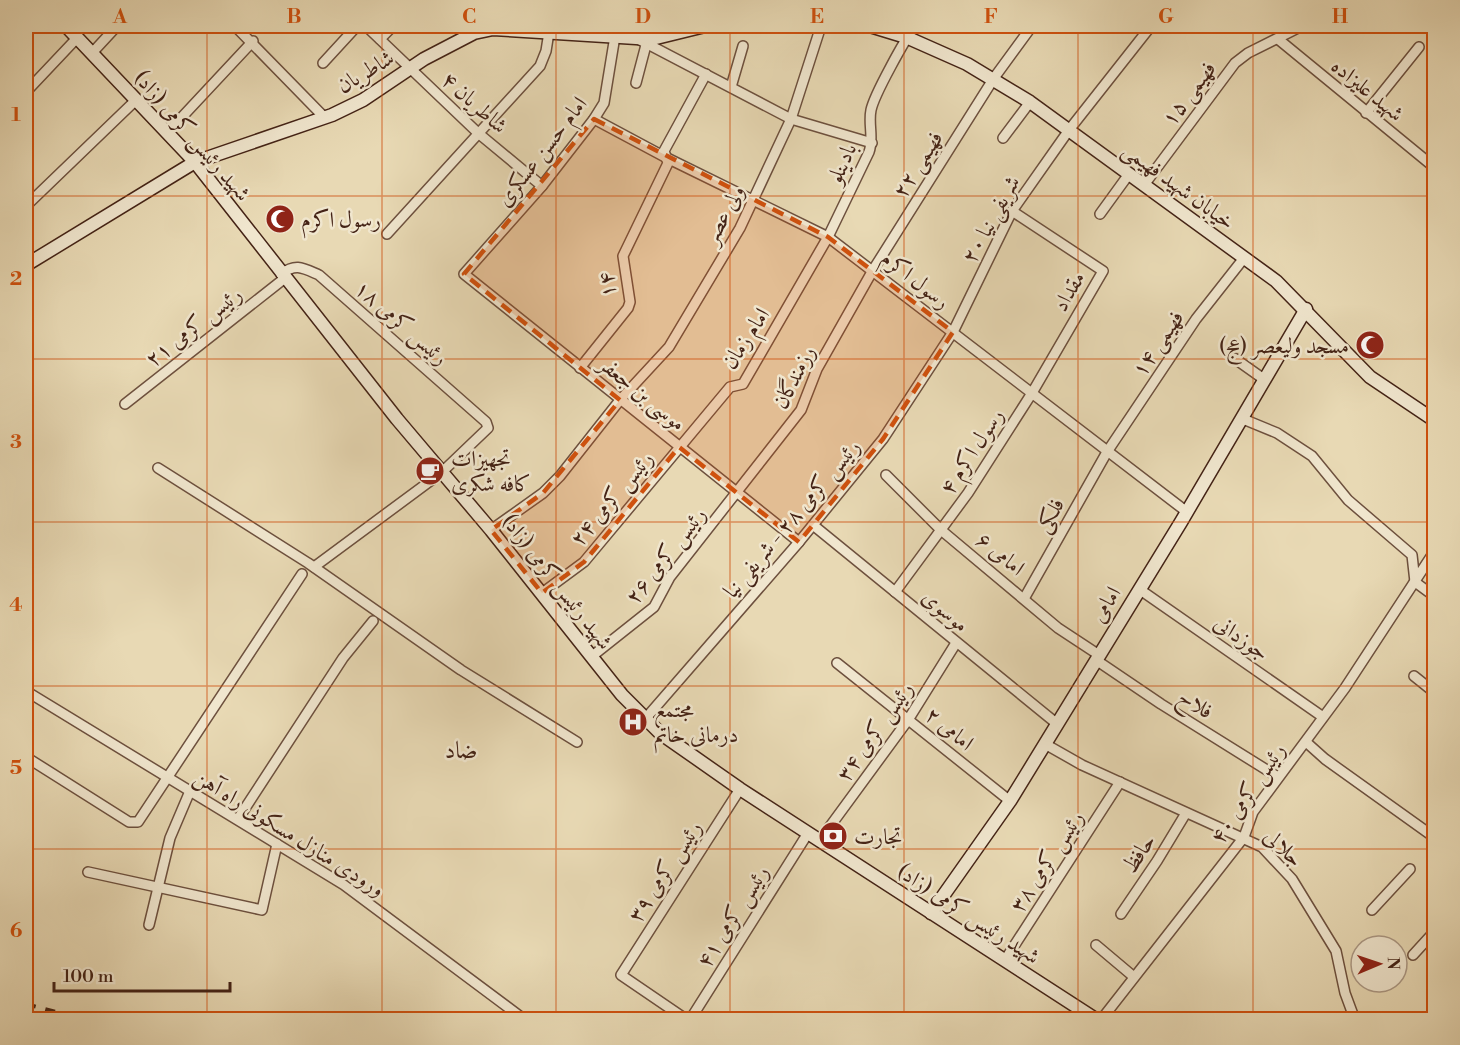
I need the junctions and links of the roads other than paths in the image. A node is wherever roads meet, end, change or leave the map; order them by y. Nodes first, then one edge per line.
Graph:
1 (66, 26) edge
2 (117, 26) edge
3 (235, 26) edge
4 (357, 26) edge
5 (366, 26) edge
6 (393, 26) edge
7 (705, 26) edge
8 (821, 26) edge
9 (870, 26) edge
10 (915, 26) edge
11 (1032, 26) edge
12 (1151, 26) edge
13 (1302, 26) edge
14 (682, 29) edge
15 (572, 30) edge
16 (549, 32) junction
17 (615, 36) junction
18 (906, 37) junction
19 (77, 38) junction
20 (380, 39) junction
21 (1278, 39) junction
22 (253, 41) junction
23 (642, 42) junction
24 (743, 46) dead end
25 (1419, 47) dead end
26 (92, 54) junction
27 (322, 63) dead end
28 (410, 69) junction
29 (706, 74) junction
30 (994, 78) junction
31 (636, 83) dead end
32 (731, 87) junction
33 (26, 92) edge
34 (136, 100) junction
35 (1030, 102) junction
36 (1366, 113) junction
37 (325, 118) junction
38 (594, 119) junction
39 (791, 119) junction
40 (1068, 130) junction
41 (168, 132) junction
42 (478, 133) junction
43 (1003, 138) dead end
44 (872, 143) junction
45 (665, 157) junction
46 (195, 162) junction
47 (1434, 167) edge
48 (1129, 174) junction
49 (1144, 185) junction
50 (542, 186) junction
51 (753, 200) junction
52 (26, 206) edge
53 (1012, 211) junction
54 (1100, 214) dead end
55 (387, 234) dead end
56 (828, 237) junction
57 (1244, 258) junction
58 (26, 265) edge
59 (873, 270) junction
60 (464, 274) joint
61 (283, 276) junction
62 (1306, 309) junction
63 (952, 332) junction
64 (1234, 357) dead end
65 (580, 368) junction
66 (1265, 380) junction
67 (1032, 393) junction
68 (620, 400) junction
69 (125, 404) dead end
70 (1243, 419) junction
71 (1434, 420) edge
72 (679, 447) junction
73 (1107, 453) junction
74 (158, 468) dead end
75 (441, 473) junction
76 (886, 475) dead end
77 (738, 494) junction
78 (1187, 512) junction
79 (813, 525) junction
80 (491, 530) junction
81 (941, 530) junction
82 (799, 542) junction
83 (1434, 552) edge
84 (314, 567) junction
85 (302, 574) dead end
86 (1415, 582) junction
87 (1139, 589) junction
88 (895, 592) junction
89 (542, 593) junction
90 (1434, 596) edge
91 (1025, 597) junction
92 (373, 621) dead end
93 (956, 643) junction
94 (591, 657) junction
95 (1097, 657) junction
96 (837, 663) dead end
97 (1414, 676) dead end
98 (26, 691) edge
99 (1434, 692) edge
100 (1323, 717) junction
101 (646, 718) junction
102 (908, 720) junction
103 (1056, 723) junction
104 (577, 742) dead end
105 (1306, 742) junction
106 (1046, 744) junction
107 (26, 757) edge
108 (166, 777) junction
109 (1278, 777) junction
110 (1120, 782) junction
111 (740, 789) junction
112 (190, 792) junction
113 (1010, 801) junction
114 (1186, 813) junction
115 (238, 819) junction
116 (808, 833) junction
117 (1244, 837) junction
118 (1434, 837) edge
119 (820, 840) junction
120 (277, 844) junction
121 (1410, 869) dead end
122 (88, 872) dead end
123 (159, 887) junction
124 (1372, 910) dead end
125 (931, 914) junction
126 (1121, 914) dead end
127 (149, 925) dead end
128 (1434, 932) edge
129 (1096, 945) dead end
130 (1413, 955) dead end
131 (1005, 960) junction
132 (1134, 977) junction
133 (525, 1020) edge
134 (688, 1020) edge
135 (1096, 1020) edge
136 (1101, 1020) edge
137 (1355, 1020) edge

1 - 19 street, شهید رئیس کرمی (زاد)
2 - 26 street
3 - 22 street
4 - 27 street
5 - 20 street, شاطریان ۴
6 - 20 street
7 - 14 street, شاطریان
8 - 39 street, ولی عصر
9 - 18 street, خیابان شهید فهیمی
10 - 18 street, بادینلو
11 - 30 street, فهیمی ۲۲
12 - 40 street, ۲۰ شریفی نیا
13 - 21 street, فهیمی ۱۵
14 - 23 street, شاطریان
15 - 16 street, شاطریان
15 - 17 street, شاطریان
16 - 28 street, شاطریان
16 - 42 street
17 - 23 street, شاطریان
17 - 38 street, امام حسن عسکری
18 - 30 street, خیابان شهید فهیمی
18 - 44 street, بادینلو
19 - 26 street, شهید رئیس کرمی (زاد)
19 - 33 street
20 - 28 street, شاطریان ۴
21 - 36 street, شهید علیزاده
21 - 49 street, فهیمی ۱۵
22 - 37 street
22 - 41 street
23 - 29 street
23 - 31 street
24 - 32 street
25 - 36 street
26 - 34 street, شهید رئیس کرمی (زاد)
28 - 37 street, شاطریان
28 - 42 street, شاطریان ۴
29 - 32 street
29 - 45 street
30 - 35 street, خیابان شهید فهیمی
30 - 59 street, فهیمی ۲۲
32 - 39 street
34 - 41 street, شهید رئیس کرمی (زاد)
34 - 52 street
35 - 40 street, خیابان شهید فهیمی
35 - 43 street
36 - 47 street, شهید علیزاده
37 - 46 street, شاطریان
38 - 45 street, رسول اکرم
38 - 50 street, امام حسن عسکری
39 - 44 street
39 - 51 street, ولی عصر
40 - 48 street, خیابان شهید فهیمی
40 - 53 street, ۲۰ شریفی نیا
41 - 46 street, شهید رئیس کرمی (زاد)
42 - 50 street, شاطریان ۴
42 - 55 street
44 - 56 street, بادینلو
45 - 51 street, رسول اکرم
45 - 65 street, ۱۴
46 - 58 street, شاطریان
46 - 61 street, شهید رئیس کرمی (زاد)
48 - 49 street, خیابان شهید فهیمی
48 - 54 street
49 - 57 street, خیابان شهید فهیمی
50 - 60 street, امام حسن عسکری
51 - 56 street, رسول اکرم
51 - 68 street, ولی عصر
53 - 63 street, ۲۰ شریفی نیا
53 - 67 street, مقداد
56 - 59 street, رسول اکرم
56 - 72 street, امام زمان
57 - 62 street, خیابان شهید فهیمی
57 - 73 street, فهیمی ۱۴
59 - 63 street, رسول اکرم
59 - 77 street, رزمندگان
60 - 65 street, موسی بن جعفر
61 - 69 street, رئیس کرمی ۲۱
61 - 75 street, شهید رئیس کرمی (زاد)
61 - 75 street, رئیس کرمی ۱۸
62 - 66 street, امامی
62 - 71 street, خیابان شهید فهیمی
63 - 67 street, رسول اکرم
63 - 79 street, رئیس کرمی ۲۸ - شریفی نیا
64 - 66 street
65 - 68 street, موسی بن جعفر
66 - 70 street, امامی
67 - 73 street, رسول اکرم
67 - 81 street, رسول اکرم ۴
68 - 72 street, موسی بن جعفر
68 - 80 street, ولی عصر
70 - 78 street, امامی
70 - 86 street
72 - 77 street, موسی بن جعفر
72 - 89 street, رئیس کرمی ۲۴
73 - 78 street, رسول اکرم
73 - 91 street, فلکی
74 - 84 street
75 - 80 street, شهید رئیس کرمی (زاد)
75 - 84 street
76 - 81 street, امامی ۶
77 - 82 street, موسی بن جعفر
77 - 94 street, رئیس کرمی ۲۶
78 - 87 street, امامی
79 - 82 street, رئیس کرمی ۲۸ - شریفی نیا
79 - 88 street, موسوی
80 - 89 street, شهید رئیس کرمی (زاد)
81 - 88 street, رسول اکرم ۴
81 - 91 street, امامی ۶
82 - 101 street, رئیس کرمی ۲۸ - شریفی نیا
83 - 86 street, رئیس کرمی ۴۰
84 - 104 street
85 - 108 street
86 - 90 street
86 - 100 street, رئیس کرمی ۴۰
87 - 95 street, امامی
87 - 100 street, جوزدانی
88 - 93 street, موسوی
89 - 94 street, شهید رئیس کرمی (زاد)
91 - 95 street, امامی ۶
92 - 115 street
93 - 102 street, رئیس کرمی ۳۴
93 - 103 street, موسوی
94 - 101 street, شهید رئیس کرمی (زاد)
95 - 103 street, امامی
95 - 109 street, فلاح
96 - 102 street, امامی ۲
97 - 99 street
98 - 108 street, ورودی منازل مسکونی راه آهن
100 - 105 street, رئیس کرمی ۴۰
101 - 111 street, شهید رئیس کرمی (زاد)
102 - 113 street, امامی ۲
102 - 119 street, رئیس کرمی ۳۴
103 - 106 street, امامی
105 - 109 street, رئیس کرمی ۴۰
105 - 118 street
106 - 110 street, جلالی
106 - 113 street, امامی
107 - 108 street
108 - 112 street, ورودی منازل مسکونی راه آهن
109 - 117 street, رئیس کرمی ۴۰
110 - 114 street, جلالی
110 - 131 street, رئیس کرمی ۳۸
111 - 116 street, شهید رئیس کرمی (زاد)
111 - 134 street, رئیس کرمی ۳۹
112 - 115 street, ورودی منازل مسکونی راه آهن
112 - 123 street
113 - 125 street, امامی
114 - 117 street, جلالی
114 - 126 street, حافظ
115 - 120 street, ورودی منازل مسکونی راه آهن
116 - 119 street, شهید رئیس کرمی (زاد)
116 - 134 street, رئیس کرمی ۴۱
117 - 132 street, رئیس کرمی ۴۰
117 - 137 street, جلالی
119 - 125 street, شهید رئیس کرمی (زاد)
120 - 123 street
120 - 133 street, ورودی منازل مسکونی راه آهن
121 - 124 street
122 - 123 street
123 - 127 street
125 - 131 street, شهید رئیس کرمی (زاد)
128 - 130 street
129 - 132 street
131 - 135 street, شهید رئیس کرمی (زاد)
132 - 136 street, رئیس کرمی ۴۰

